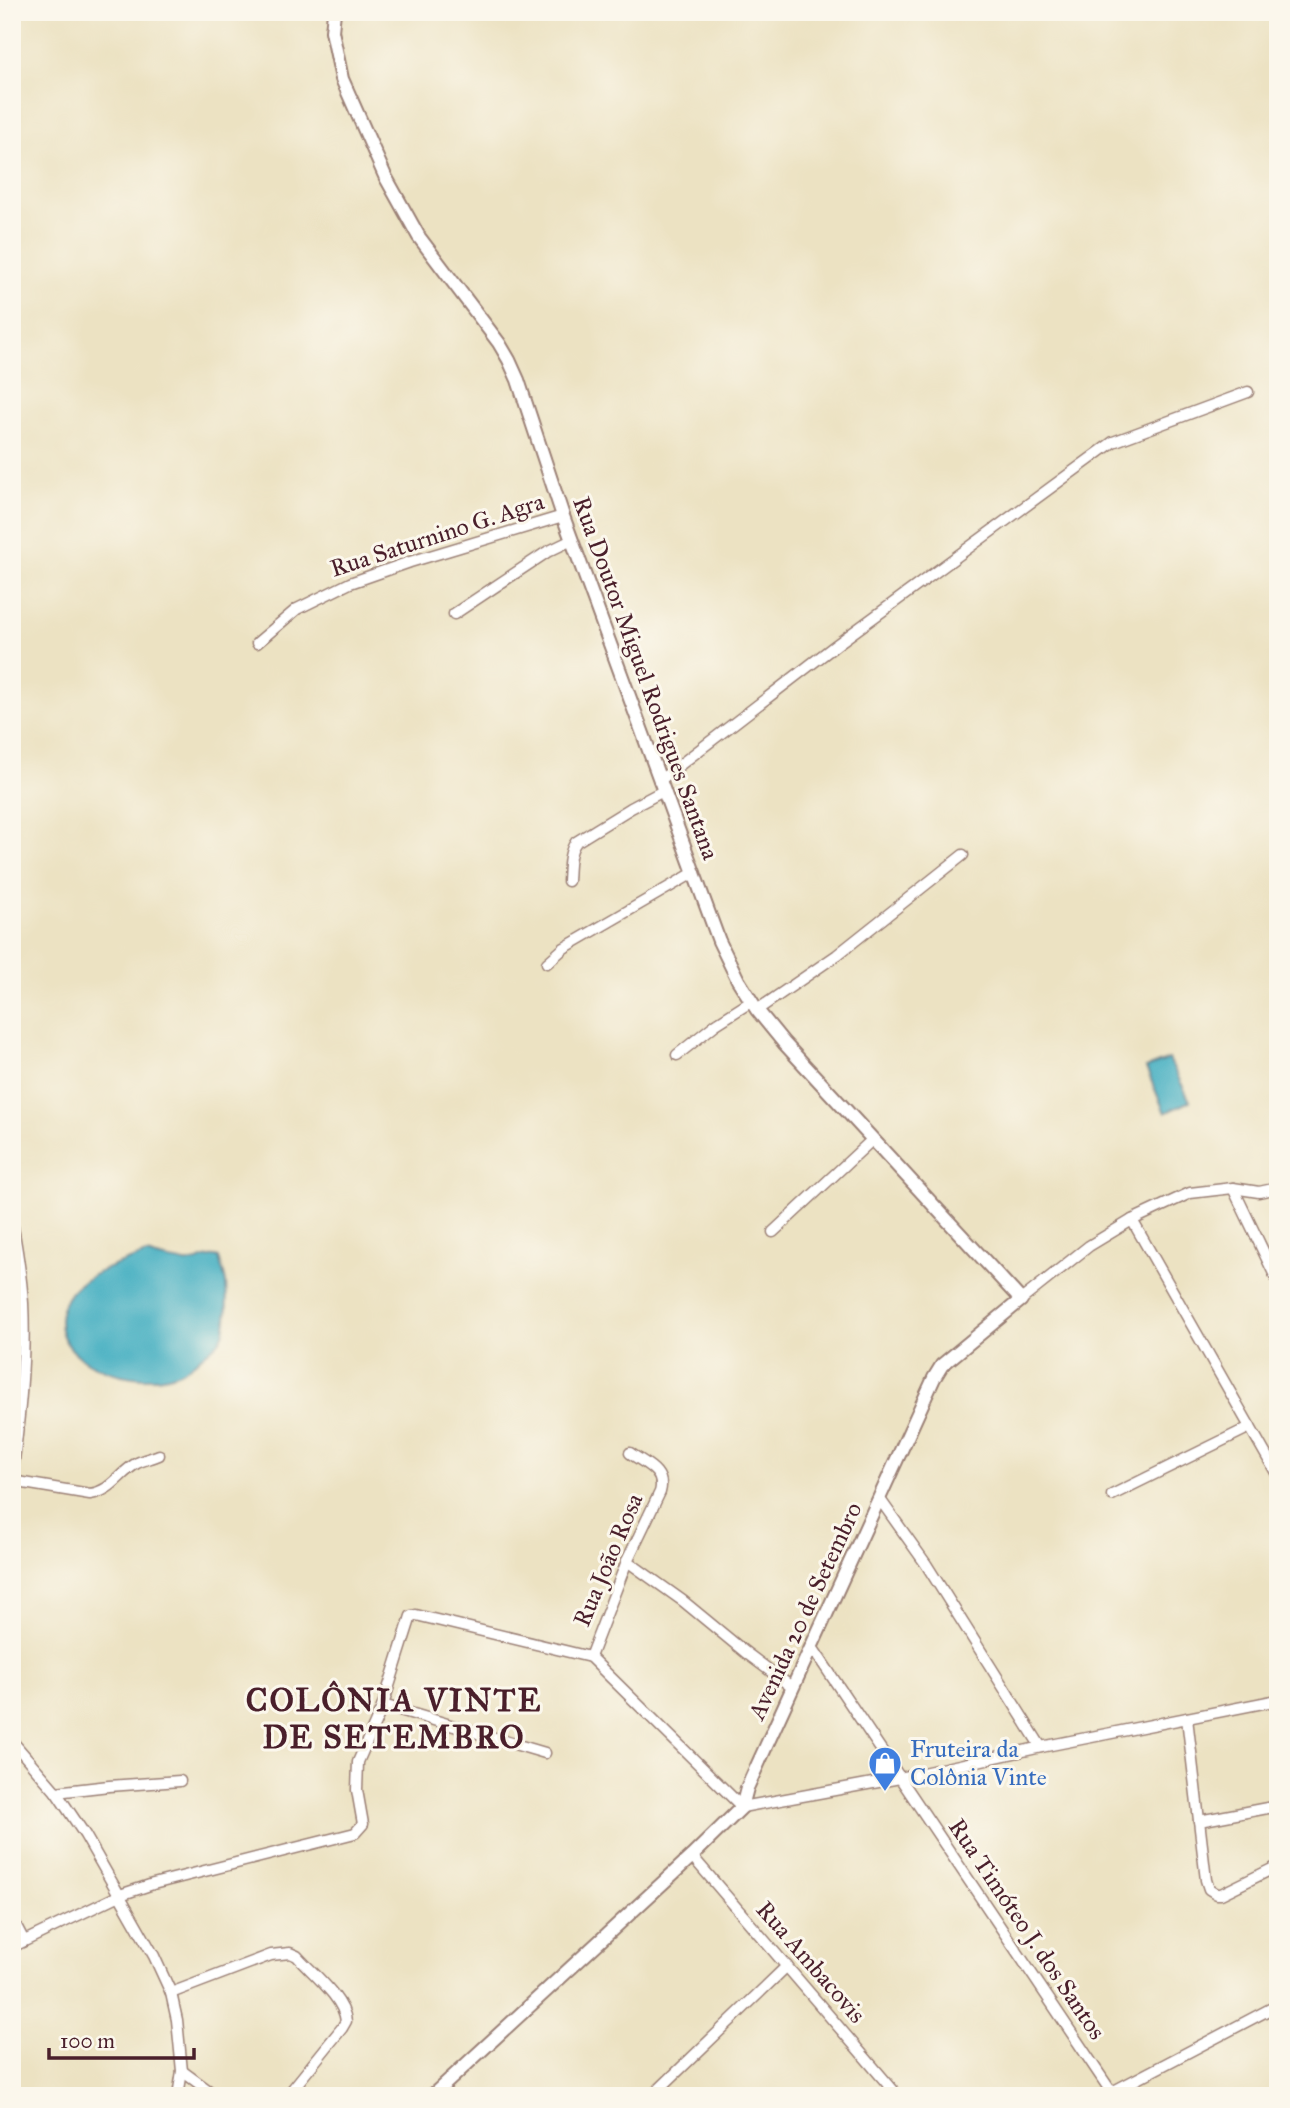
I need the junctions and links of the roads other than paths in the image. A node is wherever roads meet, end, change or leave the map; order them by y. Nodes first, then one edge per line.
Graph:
1 (334, 12) edge
2 (1248, 392) dead end
3 (563, 516) junction
4 (572, 540) junction
5 (454, 614) dead end
6 (257, 643) dead end
7 (661, 786) junction
8 (963, 855) dead end
9 (695, 872) junction
10 (568, 881) dead end
11 (547, 962) dead end
12 (755, 1005) junction
13 (677, 1055) dead end
14 (873, 1139) junction
15 (1233, 1188) junction
16 (1278, 1188) edge
17 (1132, 1220) junction
18 (12, 1222) edge
19 (773, 1231) dead end
20 (1278, 1282) edge
21 (1021, 1300) junction
22 (1250, 1427) junction
23 (629, 1453) dead end
24 (159, 1455) dead end
25 (1278, 1476) edge
26 (12, 1479) edge
27 (1112, 1495) dead end
28 (879, 1498) junction
29 (627, 1561) junction
30 (811, 1647) junction
31 (590, 1657) junction
32 (793, 1688) junction
33 (1278, 1700) edge
34 (383, 1705) junction
35 (1187, 1718) junction
36 (12, 1741) edge
37 (1041, 1748) junction
38 (545, 1753) dead end
39 (900, 1778) junction
40 (180, 1782) dead end
41 (56, 1792) junction
42 (1278, 1806) edge
43 (742, 1807) junction
44 (1199, 1821) junction
45 (692, 1856) junction
46 (1278, 1866) edge
47 (120, 1895) junction
48 (12, 1918) edge
49 (24, 1941) junction
50 (12, 1947) edge
51 (787, 1966) junction
52 (171, 1993) junction
53 (1278, 2005) edge
54 (182, 2071) junction
55 (1113, 2094) edge
56 (435, 2095) edge
57 (178, 2096) edge
58 (216, 2096) edge
59 (287, 2096) edge
60 (652, 2096) edge
61 (898, 2096) edge

1 - 3 street, Rua Doutor Miguel Rodrigues Santana
2 - 7 street
3 - 4 street, Rua Doutor Miguel Rodrigues Santana
3 - 6 street, Rua Saturnino G. Agra
4 - 5 street
4 - 7 street, Rua Doutor Miguel Rodrigues Santana
7 - 9 street, Rua Doutor Miguel Rodrigues Santana
7 - 10 street
8 - 12 street
9 - 11 street
9 - 12 street, Rua Doutor Miguel Rodrigues Santana
12 - 13 street
12 - 14 street, Rua Doutor Miguel Rodrigues Santana
14 - 19 street
14 - 21 street, Rua Doutor Miguel Rodrigues Santana
15 - 16 street, Avenida 20 de Setembro
15 - 17 street, Avenida 20 de Setembro
15 - 20 street
17 - 21 street, Avenida 20 de Setembro
17 - 22 street
18 - 26 street
21 - 28 street, Avenida 20 de Setembro
22 - 25 street
22 - 27 street
23 - 29 street, Rua João Rosa
24 - 26 street
28 - 30 street, Avenida 20 de Setembro
28 - 37 street
29 - 31 street, Rua João Rosa
29 - 32 street
30 - 32 street, Avenida 20 de Setembro
30 - 39 street, Rua Timóteo J. dos Santos
31 - 34 street
31 - 43 street
32 - 43 street, Avenida 20 de Setembro
33 - 35 street
34 - 38 street
34 - 47 street
35 - 37 street
35 - 44 street
36 - 41 street
37 - 39 street
39 - 43 street
39 - 55 street, Rua Timóteo J. dos Santos
40 - 41 street
41 - 47 street
42 - 44 street
43 - 45 street, Avenida 20 de Setembro
44 - 46 street
45 - 51 street, Rua Ambacovis
45 - 56 street, Avenida 20 de Setembro
47 - 49 street
47 - 52 street
48 - 49 street
49 - 50 street
51 - 60 street
51 - 61 street, Rua Ambacovis
52 - 54 street
52 - 59 street
53 - 55 street
54 - 57 street
54 - 58 street

